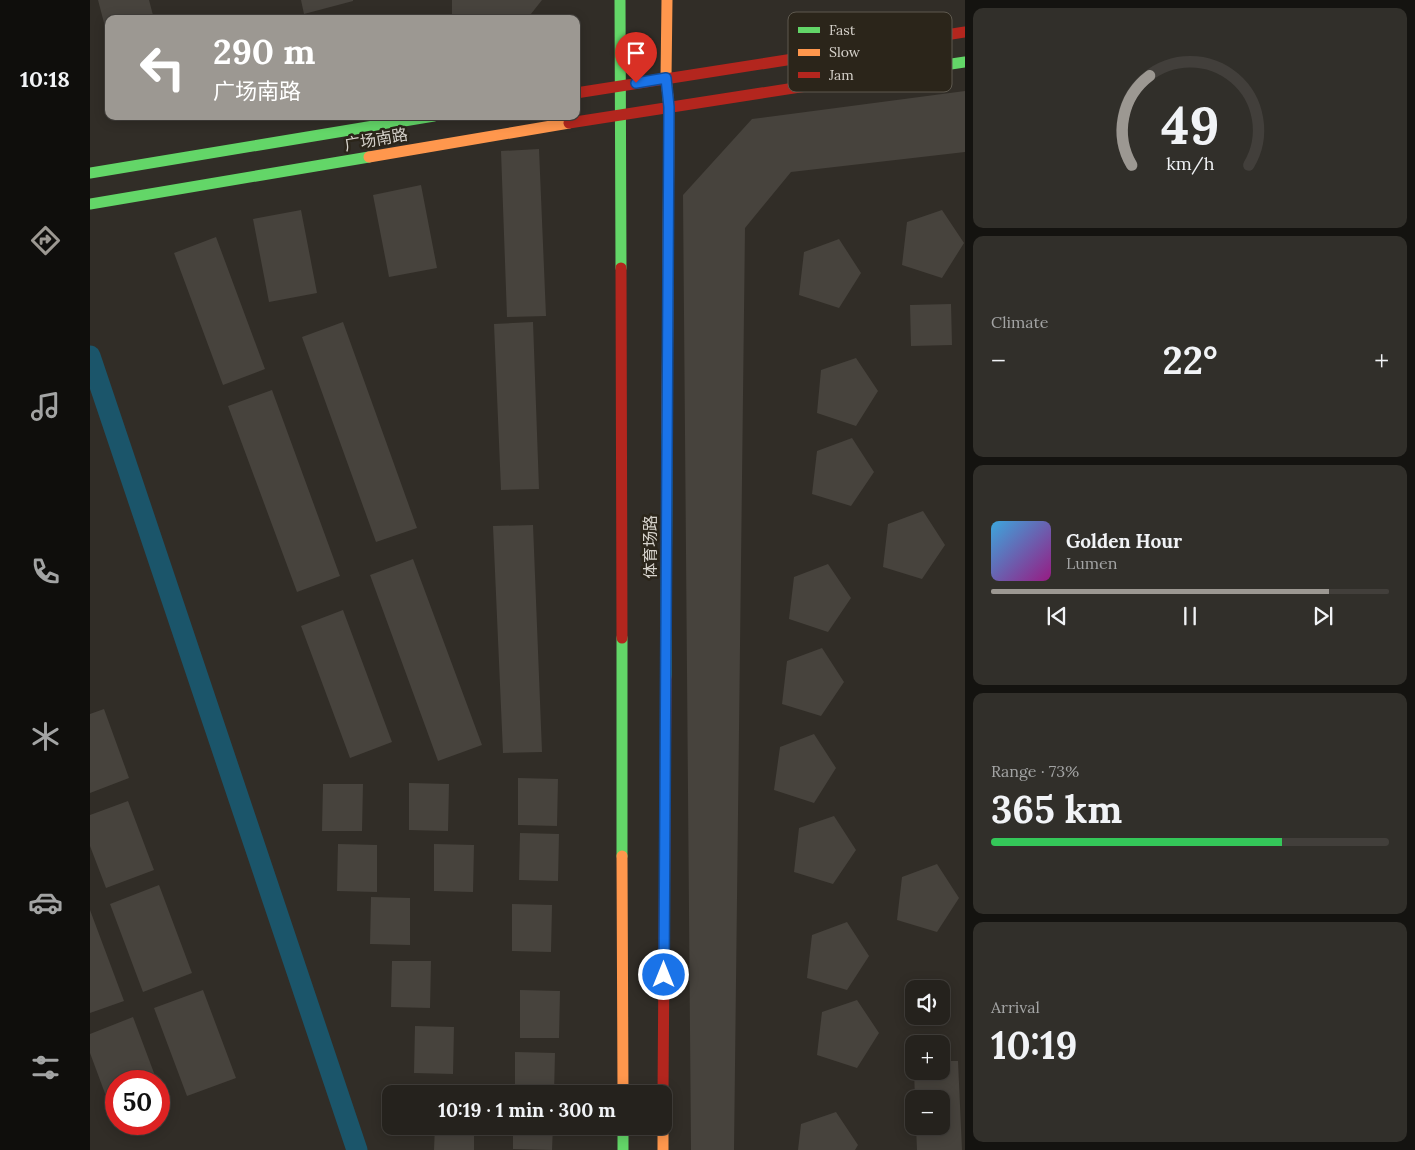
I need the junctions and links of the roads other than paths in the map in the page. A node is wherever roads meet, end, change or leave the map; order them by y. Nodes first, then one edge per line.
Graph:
1 (620, 0) edge
2 (666, 0) edge
3 (965, 32) edge
4 (952, 34) edge
5 (788, 59) edge
6 (965, 62) edge
7 (952, 64) edge
8 (666, 78) junction
9 (620, 86) junction
10 (788, 89) edge
11 (580, 92) edge
12 (669, 107) junction
13 (621, 114) junction
14 (410, 120) edge
15 (90, 173) edge
16 (90, 204) edge
17 (623, 1085) edge
18 (663, 1085) edge
19 (623, 1135) edge
20 (663, 1135) edge
21 (623, 1150) edge
22 (662, 1150) edge

1 - 9 main road
2 - 8 main road, 体育场路
3 - 4 main road
5 - 8 main road
6 - 7 main road, 广场南路
8 - 9 main road
8 - 12 main road, 体育场路
9 - 11 main road
9 - 13 main road
10 - 12 main road, 广场南路
12 - 13 main road, 广场南路
12 - 18 main road, 体育场路
13 - 16 main road, 广场南路
13 - 17 main road
14 - 15 main road, 广场南路
19 - 21 main road
20 - 22 main road

